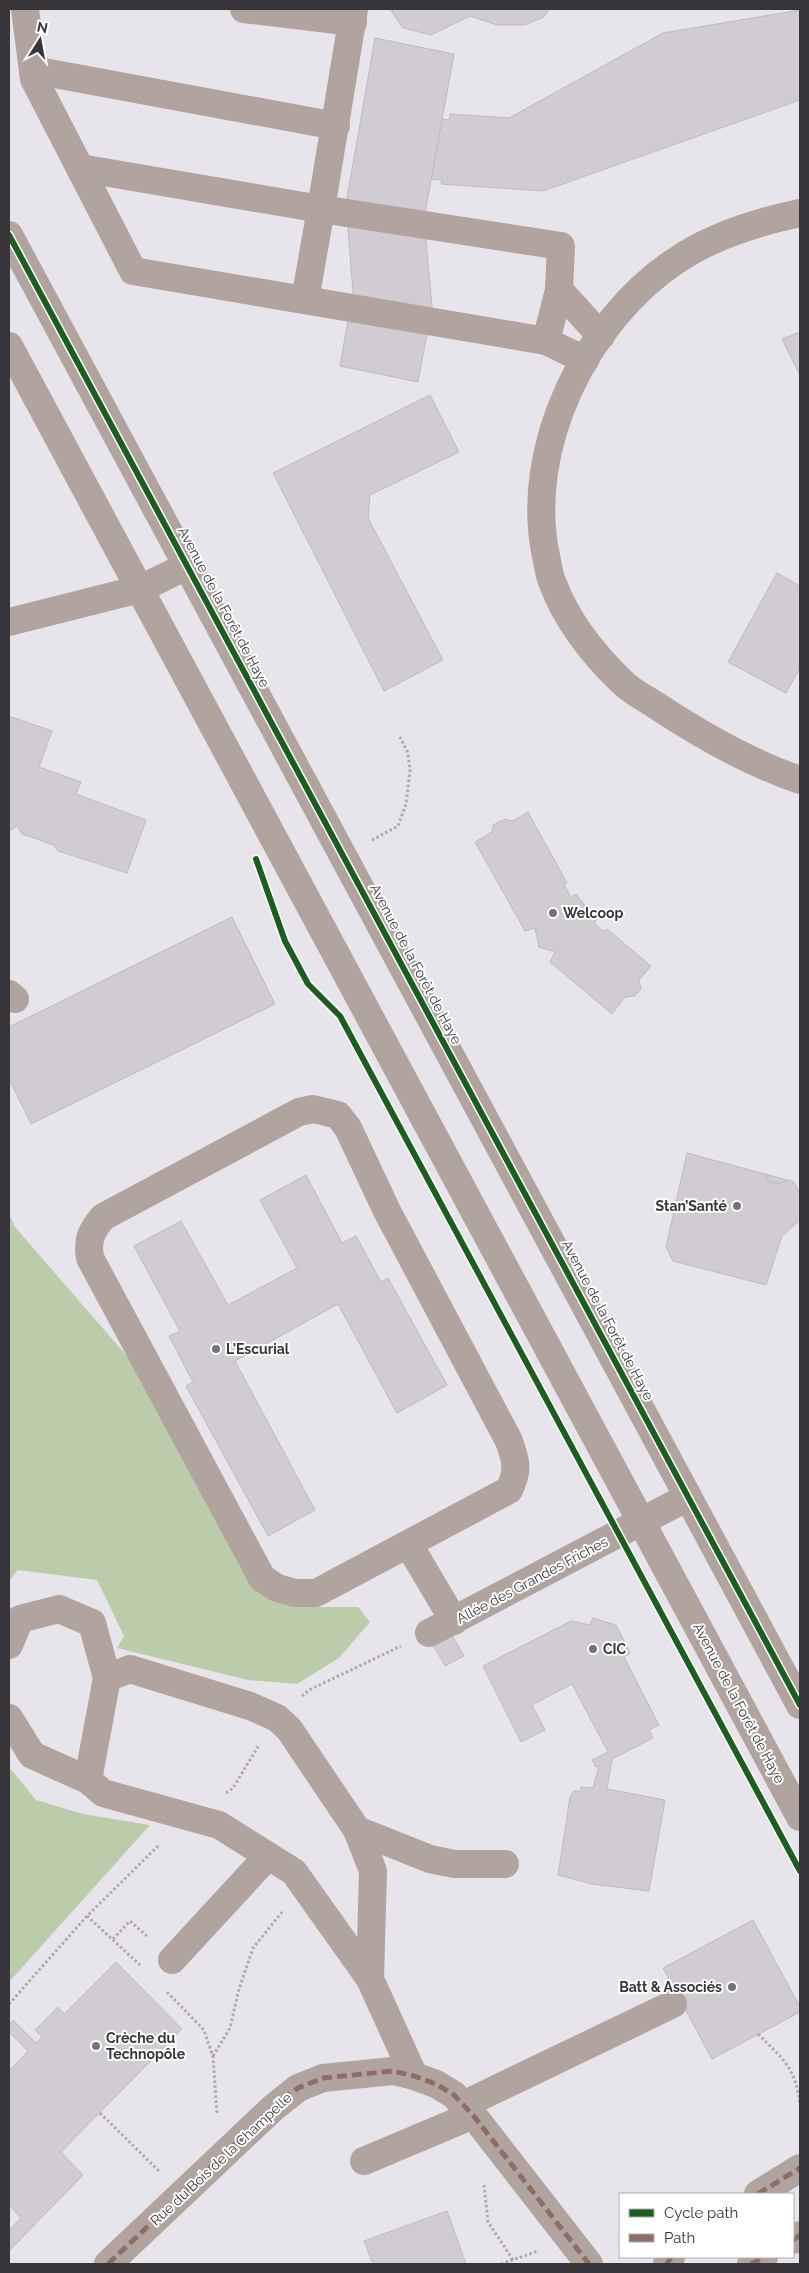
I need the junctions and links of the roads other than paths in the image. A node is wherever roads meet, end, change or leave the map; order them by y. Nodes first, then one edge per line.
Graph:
1 (25, 9) edge
2 (244, 9) edge
3 (354, 15) edge
4 (33, 70) junction
5 (336, 126) junction
6 (80, 168) junction
7 (321, 209) junction
8 (800, 213) edge
9 (9, 235) edge
10 (559, 290) junction
11 (305, 300) junction
12 (601, 336) junction
13 (546, 341) junction
14 (9, 346) edge
15 (585, 360) junction
16 (188, 566) junction
17 (140, 589) junction
18 (9, 622) edge
19 (800, 780) edge
20 (688, 1497) junction
21 (641, 1522) junction
22 (409, 1545) junction
23 (454, 1621) junction
24 (429, 1633) road end
25 (9, 1645) edge
26 (107, 1678) junction
27 (800, 1705) edge
28 (9, 1718) edge
29 (88, 1780) junction
30 (800, 1817) edge
31 (357, 1830) junction
32 (268, 1856) junction
33 (504, 1864) dead end
34 (172, 1960) road end
35 (370, 1979) junction
36 (673, 2004) dead end
37 (414, 2076) junction
38 (468, 2110) junction
39 (364, 2161) dead end
40 (800, 2168) edge
41 (760, 2193) edge
42 (762, 2258) edge
43 (108, 2264) edge
44 (588, 2264) edge
45 (751, 2264) edge

1 - 4 street
2 - 3 street
3 - 5 street
4 - 5 street
4 - 6 street
5 - 7 street
6 - 7 street
6 - 11 street
7 - 10 street
7 - 11 street
8 - 12 street
9 - 16 street, Avenue de la Forêt de Haye
10 - 12 street
10 - 13 street
11 - 13 street
12 - 15 street
13 - 15 street
14 - 17 street, Avenue de la Forêt de Haye
15 - 19 street
16 - 17 street
16 - 20 street, Avenue de la Forêt de Haye
17 - 18 street
17 - 21 street, Avenue de la Forêt de Haye
20 - 21 street, Allée des Grandes Friches
20 - 27 street, Avenue de la Forêt de Haye
21 - 23 street, Allée des Grandes Friches
21 - 30 street, Avenue de la Forêt de Haye
22 - 22 street
22 - 23 street
23 - 24 street, Allée des Grandes Friches
25 - 26 street
26 - 29 street
26 - 31 street
28 - 29 street
29 - 32 street
31 - 33 street
31 - 35 street
32 - 34 street
32 - 35 street
35 - 37 street
36 - 38 street
37 - 38 street, Rue du Bois de la Champelle
37 - 43 street, Rue du Bois de la Champelle
38 - 39 street
38 - 44 street, Rue du Bois de la Champelle
40 - 41 street
42 - 45 street

